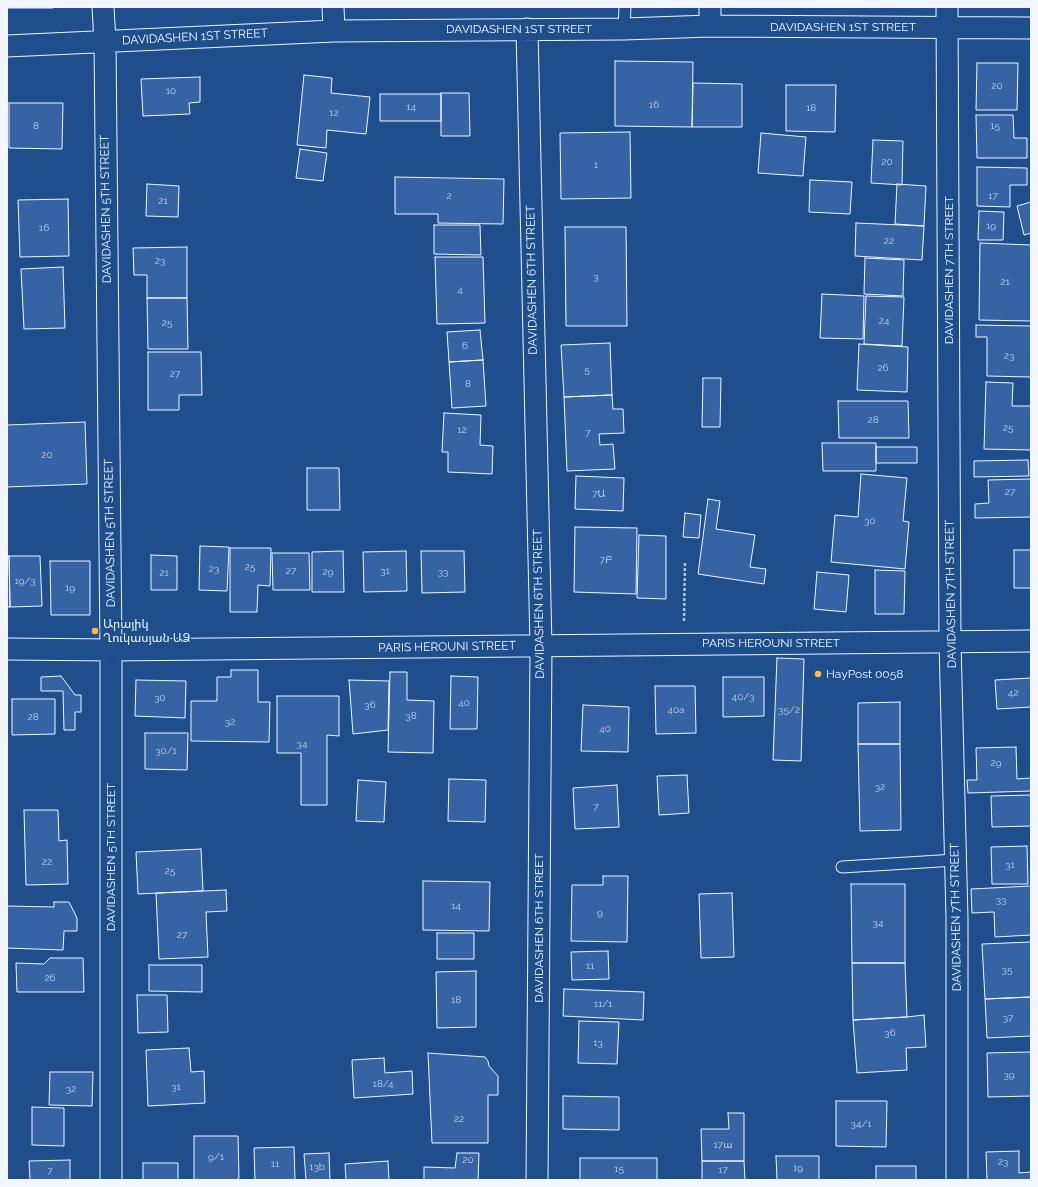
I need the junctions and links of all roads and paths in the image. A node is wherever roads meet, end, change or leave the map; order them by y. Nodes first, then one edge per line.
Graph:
1 (104, 7) edge
2 (333, 7) edge
3 (625, 7) edge
4 (947, 7) edge
5 (710, 16) edge
6 (948, 28) junction
7 (1031, 28) edge
8 (527, 29) junction
9 (624, 29) junction
10 (334, 31) junction
11 (105, 42) junction
12 (7, 46) edge
13 (685, 561) dead end
14 (1031, 641) edge
15 (950, 642) junction
16 (684, 644) junction
17 (541, 646) junction
18 (7, 649) edge
19 (111, 650) junction
20 (956, 860) junction
21 (842, 867) dead end
22 (111, 1180) edge
23 (537, 1180) edge
24 (957, 1180) edge

1 - 11 street, DAVIDASHEN 5TH STREET
2 - 10 street
3 - 9 lane
4 - 6 street, DAVIDASHEN 7TH STREET
5 - 6 street, DAVIDASHEN 1ST STREET
5 - 9 street, DAVIDASHEN 1ST STREET
6 - 7 street, DAVIDASHEN 1ST STREET
6 - 15 street, DAVIDASHEN 7TH STREET
8 - 9 street, DAVIDASHEN 1ST STREET
8 - 10 street, DAVIDASHEN 1ST STREET
8 - 17 street, DAVIDASHEN 6TH STREET
10 - 11 street, DAVIDASHEN 1ST STREET
11 - 12 street, DAVIDASHEN 1ST STREET
11 - 19 street, DAVIDASHEN 5TH STREET
13 - 16 path
14 - 15 street, PARIS HEROUNI STREET
15 - 16 street, PARIS HEROUNI STREET
15 - 20 street, DAVIDASHEN 7TH STREET
16 - 17 street, PARIS HEROUNI STREET
17 - 19 street, PARIS HEROUNI STREET
17 - 23 street, DAVIDASHEN 6TH STREET
18 - 19 street, PARIS HEROUNI STREET
19 - 22 street, DAVIDASHEN 5TH STREET
20 - 21 lane
20 - 24 street, DAVIDASHEN 7TH STREET

